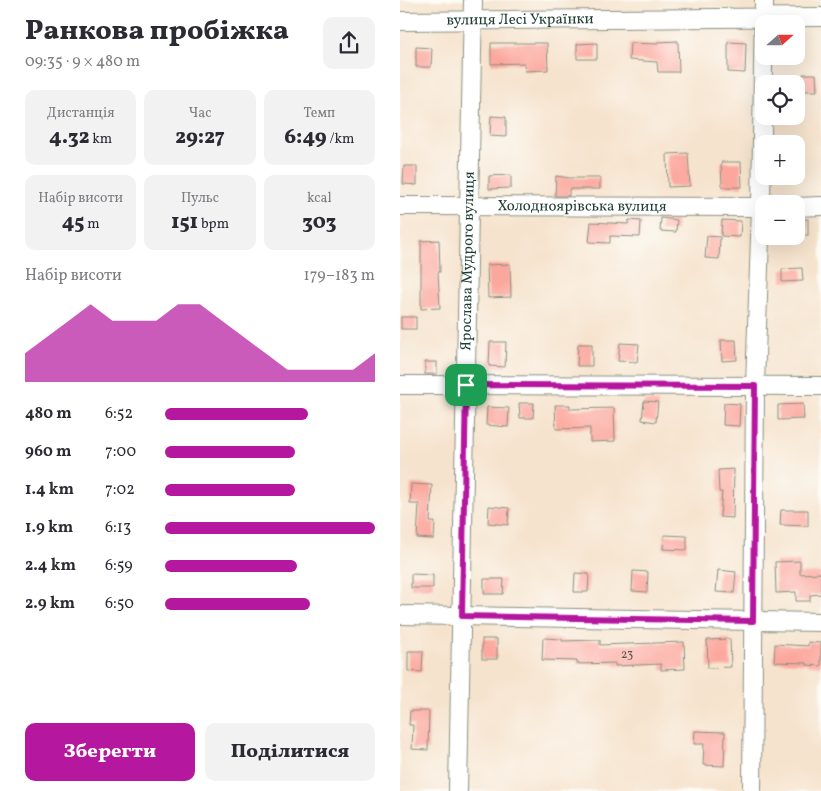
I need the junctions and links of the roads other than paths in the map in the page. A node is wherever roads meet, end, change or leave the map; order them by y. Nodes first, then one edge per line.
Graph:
1 (473, 0) edge
2 (764, 0) edge
3 (764, 15) edge
4 (805, 17) edge
5 (821, 17) edge
6 (755, 18) edge
7 (400, 21) edge
8 (472, 21) junction
9 (764, 65) edge
10 (762, 195) edge
11 (400, 206) edge
12 (469, 206) junction
13 (821, 206) edge
14 (755, 207) edge
15 (805, 207) edge
16 (761, 245) edge
17 (400, 385) edge
18 (466, 385) junction
19 (755, 386) junction
20 (821, 386) edge
21 (400, 615) edge
22 (462, 616) junction
23 (753, 621) junction
24 (821, 622) edge
25 (458, 791) edge
26 (752, 791) edge

1 - 8 street, Ярослава Мудрого вулиця
2 - 3 street
4 - 5 street, вулиця Лесі Українки
6 - 8 street, вулиця Лесі Українки
7 - 8 street, вулиця Лесі Українки
8 - 12 street, Ярослава Мудрого вулиця
9 - 10 street
11 - 12 street, Холодноярівська вулиця
12 - 14 street, Холодноярівська вулиця
12 - 18 street, Ярослава Мудрого вулиця
13 - 15 street
16 - 19 street
17 - 18 street
18 - 19 street
18 - 22 street, Ярослава Мудрого вулиця
19 - 20 street
19 - 23 street
21 - 22 street
22 - 23 street
22 - 25 street, Ярослава Мудрого вулиця
23 - 24 street
23 - 26 street

